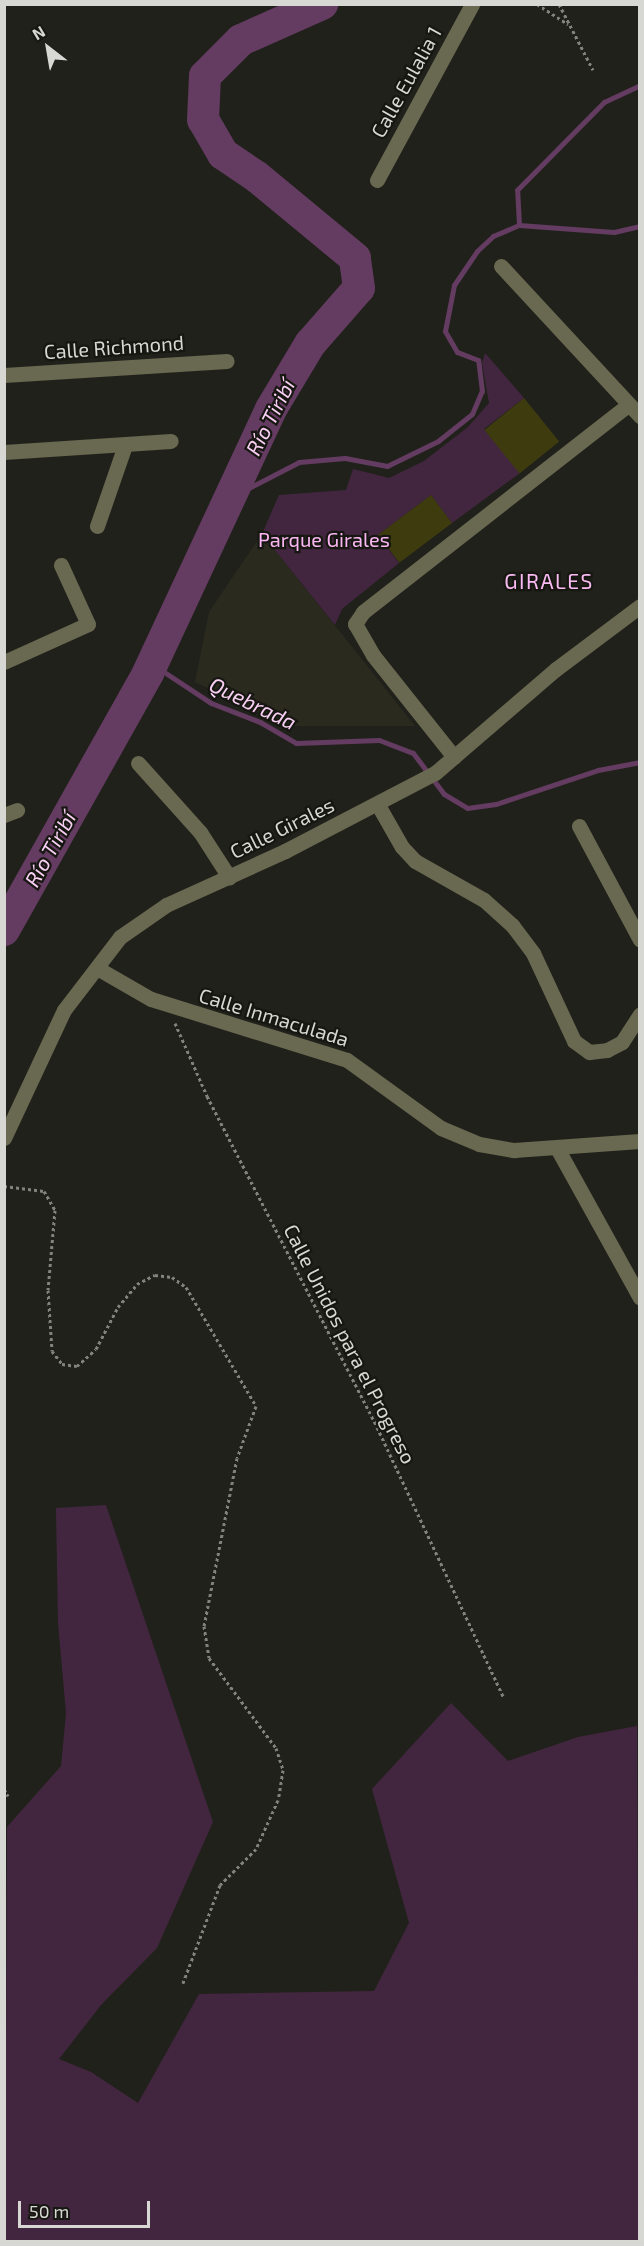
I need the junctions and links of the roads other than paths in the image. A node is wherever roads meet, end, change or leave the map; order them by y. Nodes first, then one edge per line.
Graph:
1 (472, 4) edge
2 (376, 180) dead end
3 (501, 266) dead end
4 (227, 360) dead end
5 (4, 375) edge
6 (628, 405) junction
7 (639, 416) edge
8 (171, 441) dead end
9 (125, 445) junction
10 (4, 452) edge
11 (97, 526) dead end
12 (61, 565) dead end
13 (639, 606) edge
14 (4, 662) edge
15 (454, 757) junction
16 (138, 763) dead end
17 (378, 805) junction
18 (579, 826) dead end
19 (229, 877) junction
20 (639, 940) edge
21 (97, 968) junction
22 (639, 1014) edge
23 (4, 1138) edge
24 (639, 1143) edge
25 (557, 1148) junction
26 (639, 1298) edge

1 - 2 street, Calle Eulalia 1
3 - 6 street
4 - 5 street, Calle Richmond
6 - 7 street
6 - 15 street
8 - 9 street
9 - 10 street
9 - 11 street
12 - 14 street
13 - 15 street, Calle Girales
15 - 17 street, Calle Girales
16 - 19 street
17 - 19 street, Calle Girales
17 - 22 street
18 - 20 street
19 - 21 street, Calle Girales
21 - 23 street, Calle Girales
21 - 25 street, Calle Inmaculada
24 - 25 street, Calle Inmaculada
25 - 26 street

